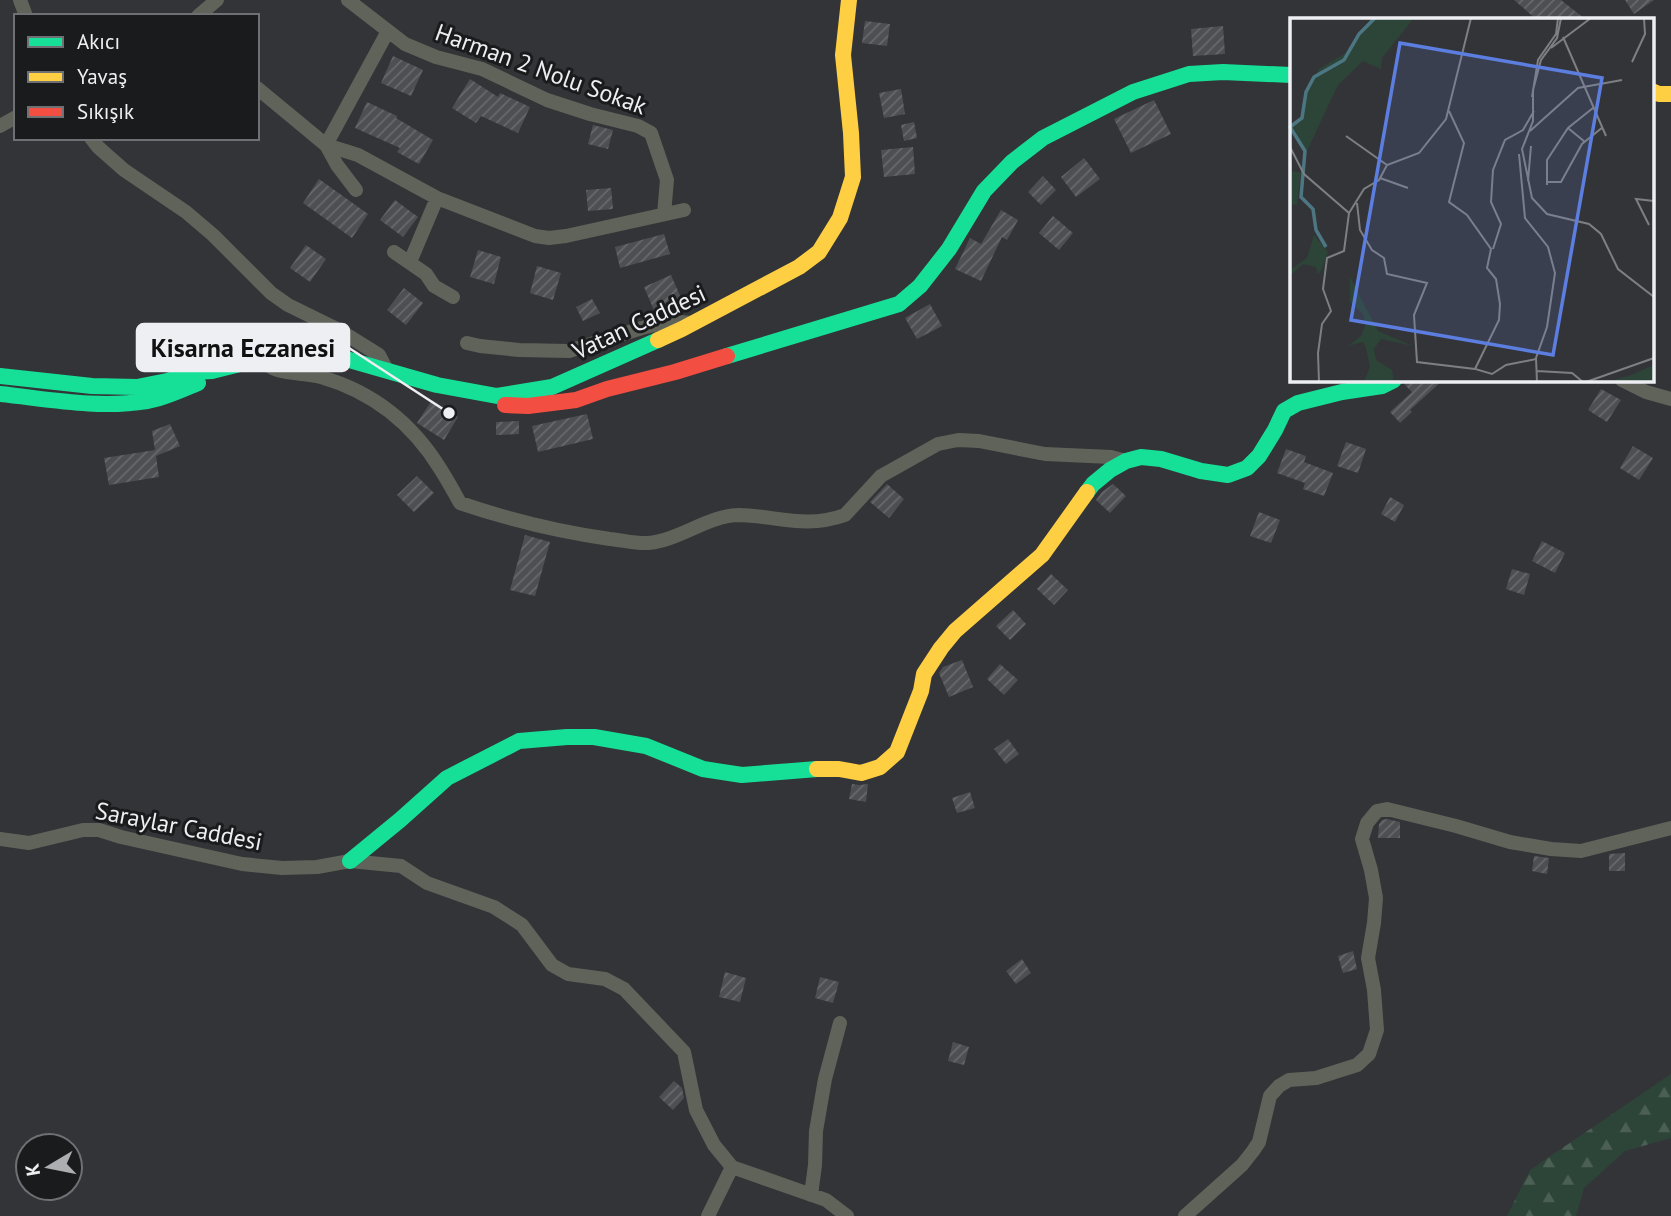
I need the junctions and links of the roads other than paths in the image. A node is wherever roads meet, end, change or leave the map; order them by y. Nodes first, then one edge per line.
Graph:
1 (217, 0) edge
2 (348, 0) edge
3 (849, 0) edge
4 (200, 14) edge
5 (388, 31) junction
6 (1290, 75) edge
7 (259, 90) edge
8 (93, 140) edge
9 (326, 145) junction
10 (356, 190) dead end
11 (437, 198) junction
12 (684, 210) dead end
13 (664, 214) junction
14 (394, 252) dead end
15 (410, 262) junction
16 (453, 297) dead end
17 (692, 323) junction
18 (467, 343) dead end
19 (261, 359) junction
20 (212, 371) junction
21 (388, 372) junction
22 (0, 376) edge
23 (1390, 382) edge
24 (1626, 382) edge
25 (475, 392) junction
26 (0, 394) edge
27 (1671, 399) edge
28 (1126, 461) junction
29 (1671, 828) edge
30 (0, 839) edge
31 (350, 862) junction
32 (840, 1023) dead end
33 (732, 1167) junction
34 (811, 1195) junction
35 (708, 1216) edge
36 (847, 1216) edge
37 (1185, 1216) edge

1 - 4 street
2 - 5 street, Harman 2 Nolu Sokak
3 - 17 street, Vatan Caddesi
5 - 9 street
5 - 13 street, Harman 2 Nolu Sokak
6 - 25 street
7 - 9 street
8 - 21 street
9 - 10 street
9 - 11 street
11 - 13 street
11 - 15 street
12 - 13 street
14 - 15 street
15 - 16 street
17 - 18 street
17 - 25 street, Vatan Caddesi
19 - 20 street, Vatan Caddesi
19 - 21 street, Vatan Caddesi
19 - 28 street
20 - 22 street, Vatan Caddesi
20 - 26 street, Vatan Caddesi
21 - 25 street, Vatan Caddesi
23 - 28 street
24 - 27 street
28 - 31 street
29 - 37 street
30 - 31 street, Saraylar Caddesi
31 - 33 street, Saraylar Caddesi
32 - 34 street
33 - 34 street
33 - 35 street
34 - 36 street

